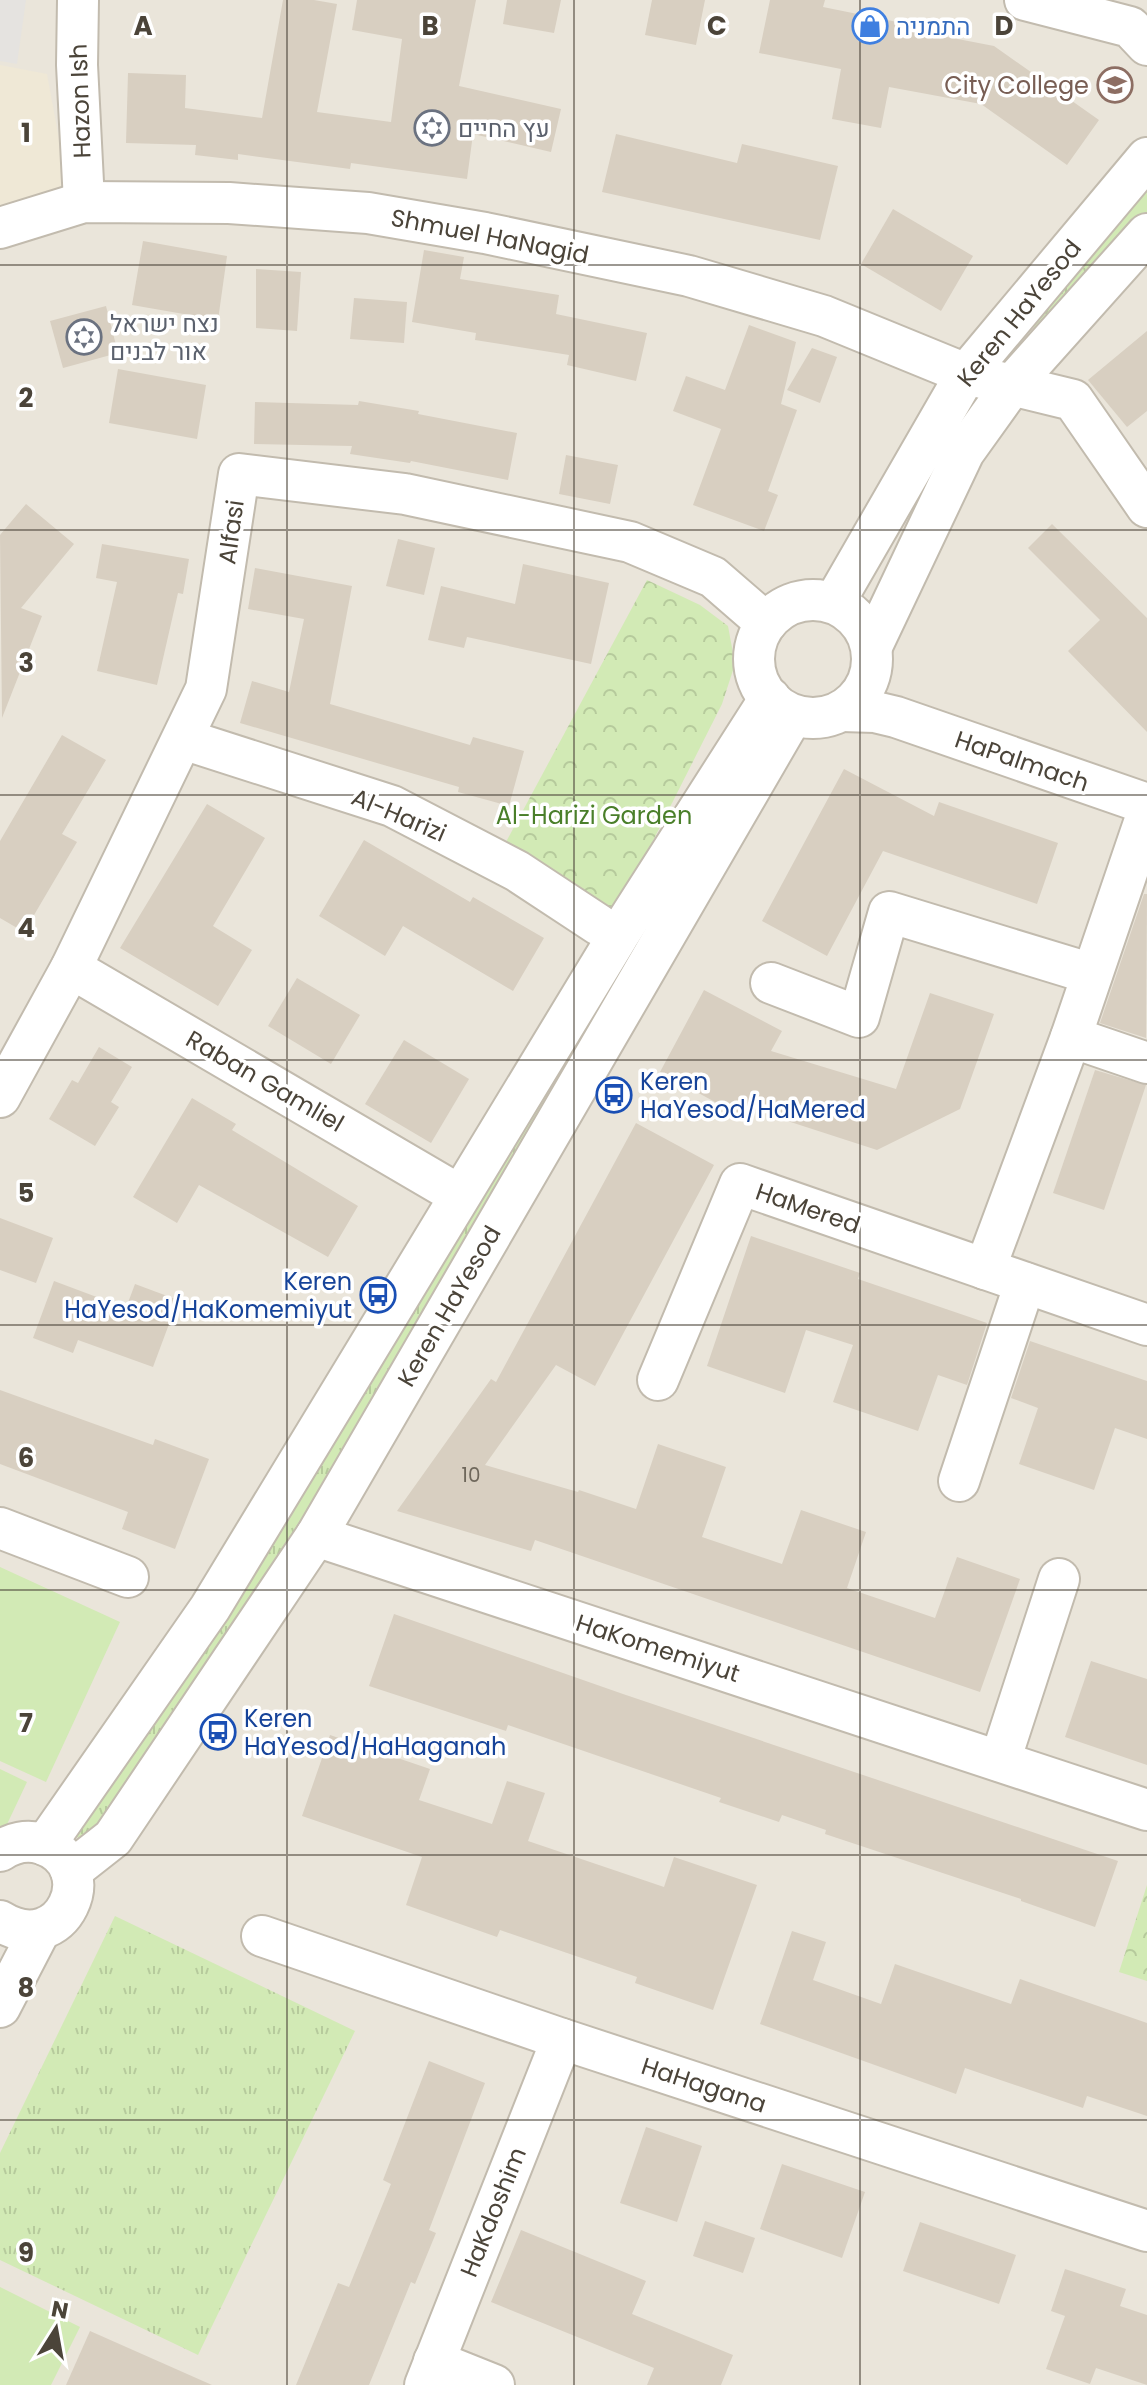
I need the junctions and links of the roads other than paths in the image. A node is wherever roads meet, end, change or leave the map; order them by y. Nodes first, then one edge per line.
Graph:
1 (78, 0) edge
2 (1025, 0) edge
3 (1147, 45) edge
4 (1147, 158) edge
5 (84, 202) junction
6 (0, 228) edge
7 (1147, 234) edge
8 (966, 374) junction
9 (1012, 385) junction
10 (1147, 507) edge
11 (834, 603) junction
12 (766, 623) junction
13 (872, 656) junction
14 (781, 706) junction
15 (842, 711) junction
16 (896, 717) junction
17 (183, 739) junction
18 (1147, 804) edge
19 (1147, 814) edge
20 (599, 925) dead end
21 (71, 968) junction
22 (1092, 974) junction
23 (771, 983) dead end
24 (1071, 1037) junction
25 (1147, 1063) edge
26 (0, 1097) edge
27 (459, 1195) junction
28 (985, 1269) junction
29 (1025, 1283) junction
30 (1147, 1325) edge
31 (658, 1380) dead end
32 (959, 1481) dead end
33 (0, 1528) edge
34 (316, 1536) junction
35 (128, 1577) dead end
36 (1059, 1579) dead end
37 (1000, 1761) junction
38 (1147, 1810) edge
39 (0, 1851) edge
40 (58, 1858) junction
41 (0, 1921) edge
42 (40, 1930) junction
43 (262, 1936) dead end
44 (0, 2007) edge
45 (562, 2039) junction
46 (1147, 2231) edge
47 (430, 2373) edge
48 (494, 2385) edge

1 - 5 street, Hazon Ish
2 - 3 street
4 - 8 street, Keren HaYesod
5 - 6 street, Shmuel HaNagid
5 - 8 street, Shmuel HaNagid
7 - 9 street, Keren HaYesod
8 - 9 street, Shmuel HaNagid
8 - 11 street, Keren HaYesod
9 - 10 street, Shmuel HaNagid
9 - 13 street, Keren HaYesod
11 - 12 street
11 - 13 street
12 - 14 street
12 - 17 street, Alfasi
13 - 15 street
13 - 16 street
14 - 15 street
14 - 27 street, Keren HaYesod
14 - 34 street, Keren HaYesod
15 - 16 street, HaPalmach
16 - 18 street, HaPalmach
17 - 20 street, Al-Harizi
17 - 21 street, Alfasi
19 - 22 street
21 - 26 street, Alfasi
21 - 27 street, Raban Gamliel
22 - 23 street
22 - 24 street
24 - 25 street
24 - 28 street
27 - 40 street, Keren HaYesod
28 - 29 street, HaMered
28 - 31 street, HaMered
29 - 30 street, HaMered
29 - 32 street
33 - 35 street
34 - 37 street, HaKomemiyut
34 - 40 street, Keren HaYesod
36 - 37 street
37 - 38 street, HaKomemiyut
39 - 40 street
40 - 42 street
41 - 42 street
42 - 44 street
43 - 45 street, HaHagana
45 - 46 street, HaHagana
45 - 47 street, HaKdoshim
47 - 48 street

